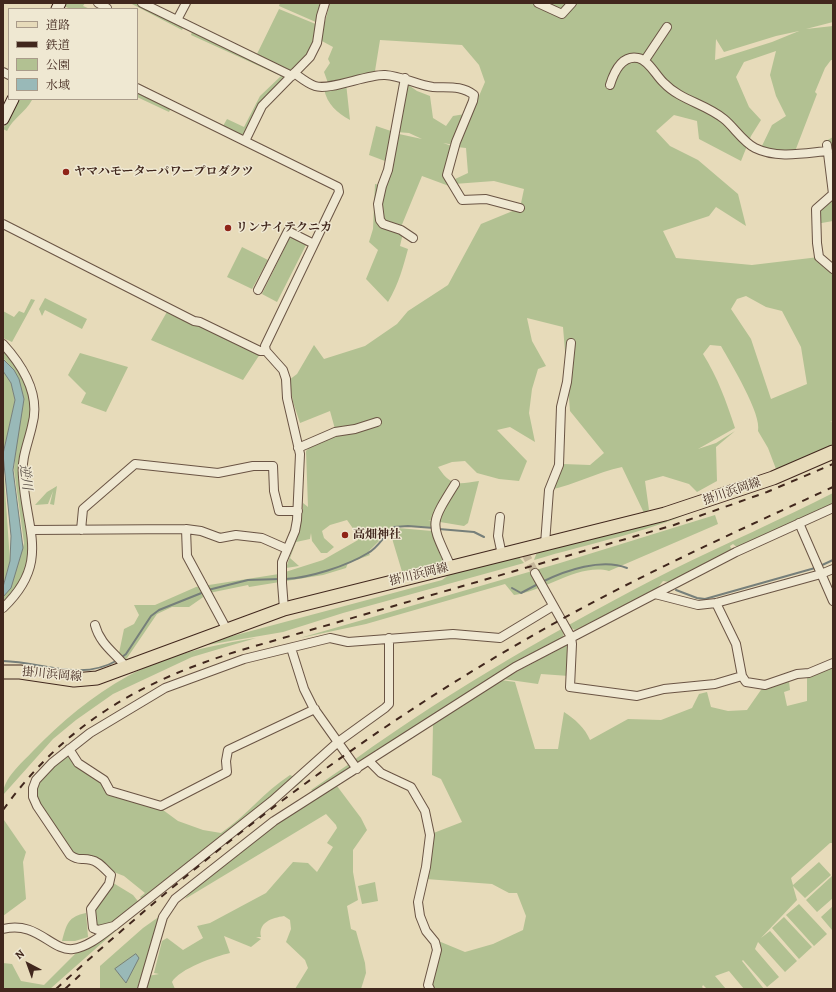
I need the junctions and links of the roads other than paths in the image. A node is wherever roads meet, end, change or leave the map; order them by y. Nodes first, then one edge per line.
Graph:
1 (98, 3) edge
2 (142, 3) edge
3 (186, 3) edge
4 (324, 3) edge
5 (538, 3) edge
6 (572, 3) edge
7 (107, 8) dead end
8 (178, 20) junction
9 (667, 27) dead end
10 (645, 60) junction
11 (293, 75) junction
12 (406, 78) junction
13 (610, 85) dead end
14 (138, 88) edge
15 (12, 100) edge
16 (3, 119) edge
17 (245, 141) junction
18 (520, 208) dead end
19 (3, 224) edge
20 (413, 238) dead end
21 (314, 244) junction
22 (833, 269) edge
23 (258, 290) dead end
24 (571, 343) dead end
25 (3, 344) edge
26 (266, 351) junction
27 (377, 422) dead end
28 (298, 448) junction
29 (833, 452) edge
30 (455, 484) dead end
31 (833, 508) edge
32 (298, 511) junction
33 (500, 517) dead end
34 (799, 523) junction
35 (186, 529) junction
36 (31, 530) junction
37 (81, 530) junction
38 (545, 544) junction
39 (287, 549) junction
40 (502, 555) junction
41 (451, 567) junction
42 (833, 569) edge
43 (821, 574) junction
44 (536, 576) tunnel mouth
45 (658, 592) junction
46 (833, 601) edge
47 (716, 603) junction
48 (553, 606) junction
49 (3, 608) edge
50 (284, 609) junction
51 (95, 625) dead end
52 (227, 630) junction
53 (570, 637) junction
54 (389, 638) junction
55 (291, 648) junction
56 (833, 663) edge
57 (125, 665) junction
58 (3, 672) edge
59 (742, 676) junction
60 (315, 709) junction
61 (338, 742) junction
62 (69, 749) junction
63 (370, 761) junction
64 (357, 769) junction
65 (114, 926) junction
66 (3, 929) edge
67 (142, 989) edge
68 (430, 989) edge

1 - 7 street
2 - 8 street
3 - 8 street
4 - 11 street
5 - 6 street
8 - 11 street
9 - 10 street
10 - 13 street
10 - 22 street
11 - 12 street
11 - 17 street
12 - 18 street
12 - 20 street
14 - 17 street
15 - 16 street
17 - 21 street
19 - 26 street
21 - 23 street
21 - 26 street
24 - 38 street
25 - 36 street
26 - 28 street
27 - 28 street
28 - 32 street
29 - 38 main road, 掛川浜岡線
30 - 41 street
31 - 34 street
32 - 37 street
32 - 39 street
33 - 40 street
34 - 43 street
34 - 45 street
35 - 37 street
35 - 39 street
35 - 52 street
36 - 37 street
36 - 49 street
38 - 40 main road, 掛川浜岡線
39 - 50 street
40 - 41 main road, 掛川浜岡線
41 - 50 main road, 掛川浜岡線
42 - 43 street
43 - 46 street
43 - 47 street
44 - 48 street
45 - 47 street
45 - 53 street
47 - 59 street
48 - 53 street
48 - 54 street
50 - 52 main road, 掛川浜岡線
51 - 57 street
52 - 57 main road, 掛川浜岡線
53 - 59 street
53 - 63 street
54 - 55 street
54 - 61 street
55 - 60 street
55 - 62 street
56 - 59 street
57 - 58 main road, 掛川浜岡線
60 - 61 street
60 - 62 street
61 - 64 street
61 - 65 street
62 - 65 street
63 - 64 street
63 - 68 street
64 - 67 street
65 - 66 street

